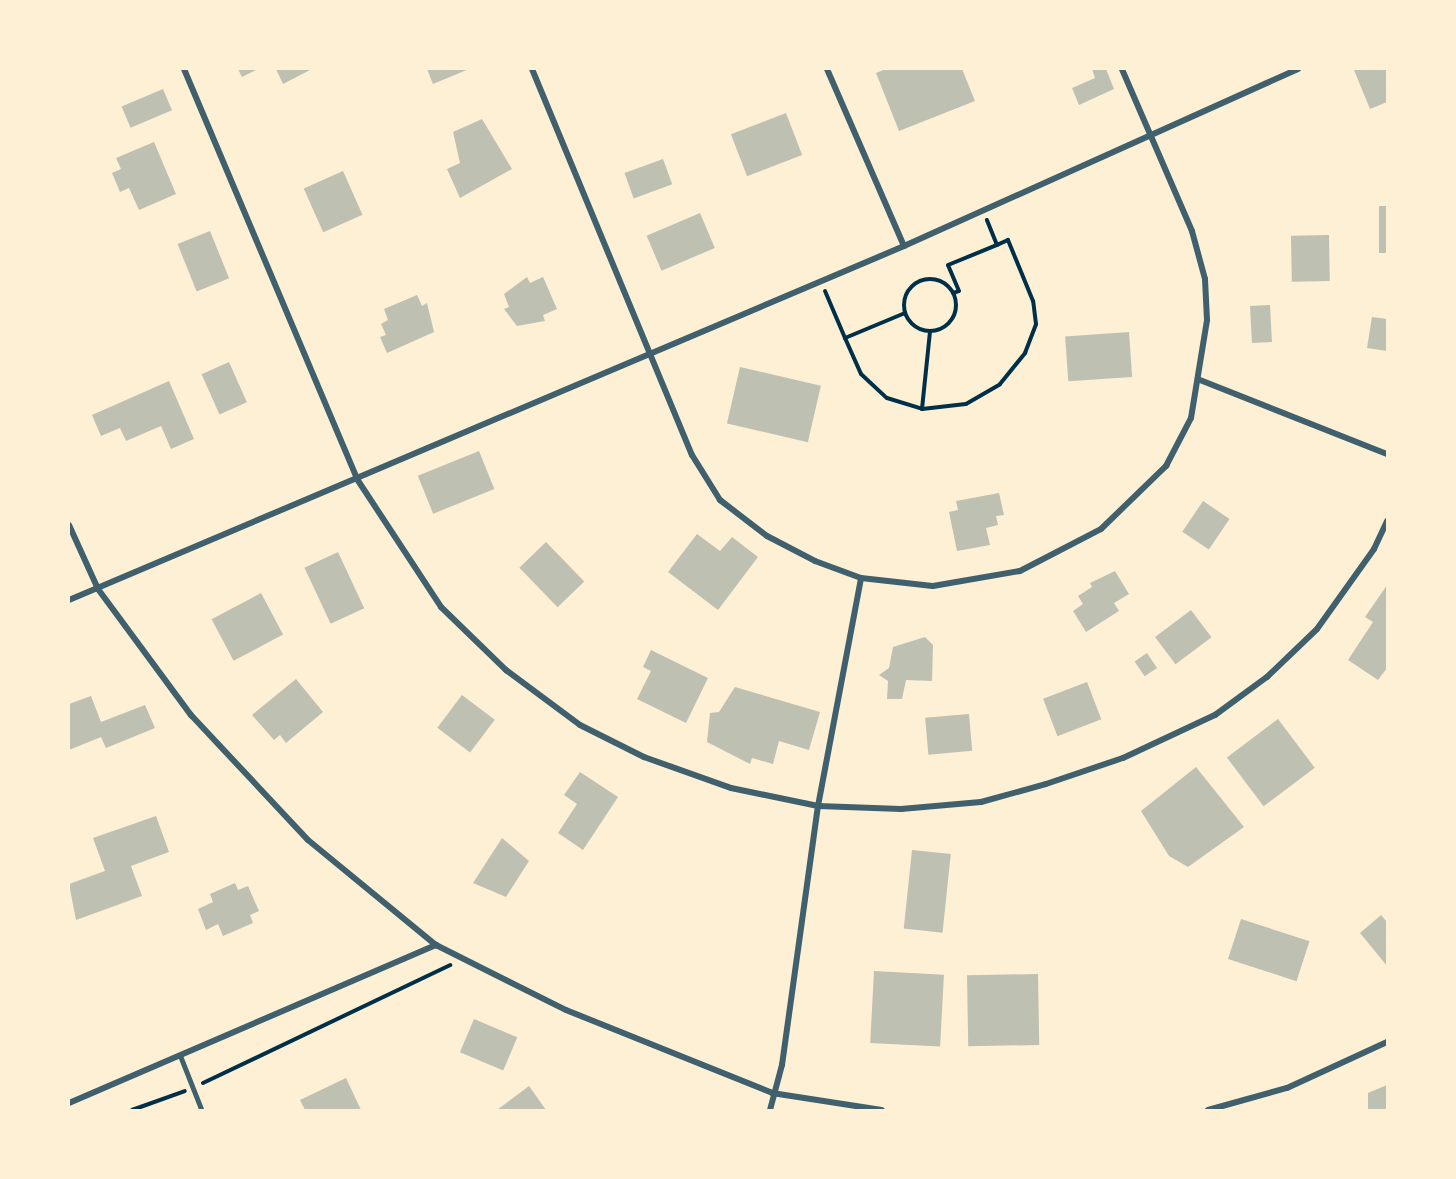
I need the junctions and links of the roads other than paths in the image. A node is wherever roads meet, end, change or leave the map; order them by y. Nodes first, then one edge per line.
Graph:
1 (184, 69) edge
2 (532, 69) edge
3 (827, 69) edge
4 (1122, 69) edge
5 (1298, 69) edge
6 (1150, 136) junction
7 (904, 246) junction
8 (651, 352) junction
9 (1200, 380) junction
10 (1387, 454) edge
11 (357, 479) junction
12 (1387, 521) edge
13 (69, 525) edge
14 (861, 578) junction
15 (98, 588) junction
16 (69, 600) edge
17 (818, 806) junction
18 (436, 945) junction
19 (1387, 1042) edge
20 (181, 1057) junction
21 (772, 1093) junction
22 (69, 1103) edge
23 (202, 1110) edge
24 (770, 1110) edge
25 (882, 1110) edge
26 (1208, 1110) edge

1 - 11 street
2 - 8 street
3 - 7 street
4 - 6 street
5 - 6 street
6 - 7 street
6 - 9 street
7 - 8 street
8 - 11 street
8 - 14 street
9 - 10 street
9 - 14 street
11 - 15 street
11 - 17 street
12 - 17 street
13 - 15 street
14 - 17 street
15 - 16 street
15 - 18 street
17 - 21 street
18 - 20 street
18 - 21 street
19 - 26 street
20 - 22 street
20 - 23 lane
21 - 24 street
21 - 25 street

